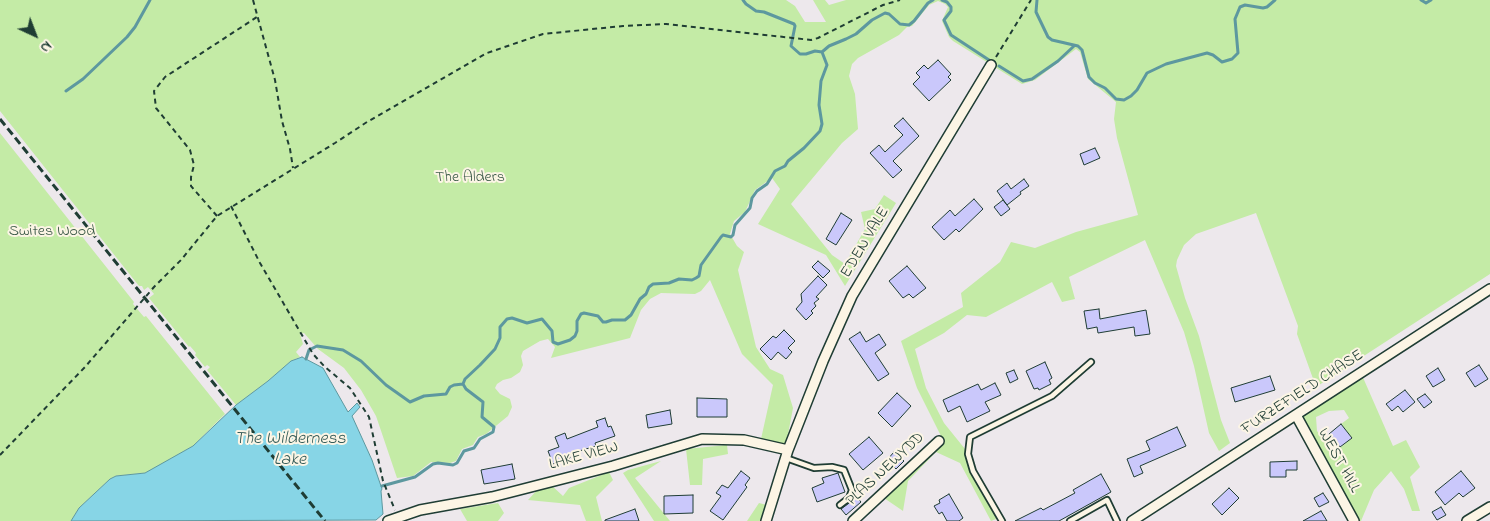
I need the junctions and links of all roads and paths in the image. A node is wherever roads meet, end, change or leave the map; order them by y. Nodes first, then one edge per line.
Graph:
1 (253, 0) edge
2 (900, 0) edge
3 (1031, 0) edge
4 (257, 18) junction
5 (990, 65) joint
6 (293, 168) junction
7 (231, 206) junction
8 (217, 216) junction
9 (1490, 289) edge
10 (1091, 362) dead end
11 (1296, 415) junction
12 (940, 441) dead end
13 (787, 454) junction
14 (0, 455) edge
15 (840, 505) dead end
16 (1490, 507) edge
17 (398, 516) junction
18 (1146, 518) edge
19 (388, 521) edge
20 (766, 521) edge
21 (853, 521) edge
22 (1002, 521) edge
23 (1070, 521) edge
24 (1118, 521) edge
25 (1132, 521) edge
26 (1354, 521) edge
27 (1467, 521) edge

1 - 4 path
2 - 6 path
3 - 5 path
4 - 6 path
4 - 8 path
5 - 13 street, EDEN VALE
6 - 7 path
7 - 8 path
7 - 17 path
8 - 14 path
9 - 11 street, FURZEFIELD CHASE
10 - 22 lane
11 - 18 street, FURZEFIELD CHASE
11 - 26 street, WEST HILL
12 - 21 street, PLAS NEWYDD
13 - 15 lane
13 - 17 street, LAKE VIEW
13 - 20 street, EDEN VALE
16 - 27 street
17 - 19 street, LAKE VIEW
18 - 25 street, FURZEFIELD CHASE
23 - 24 lane

